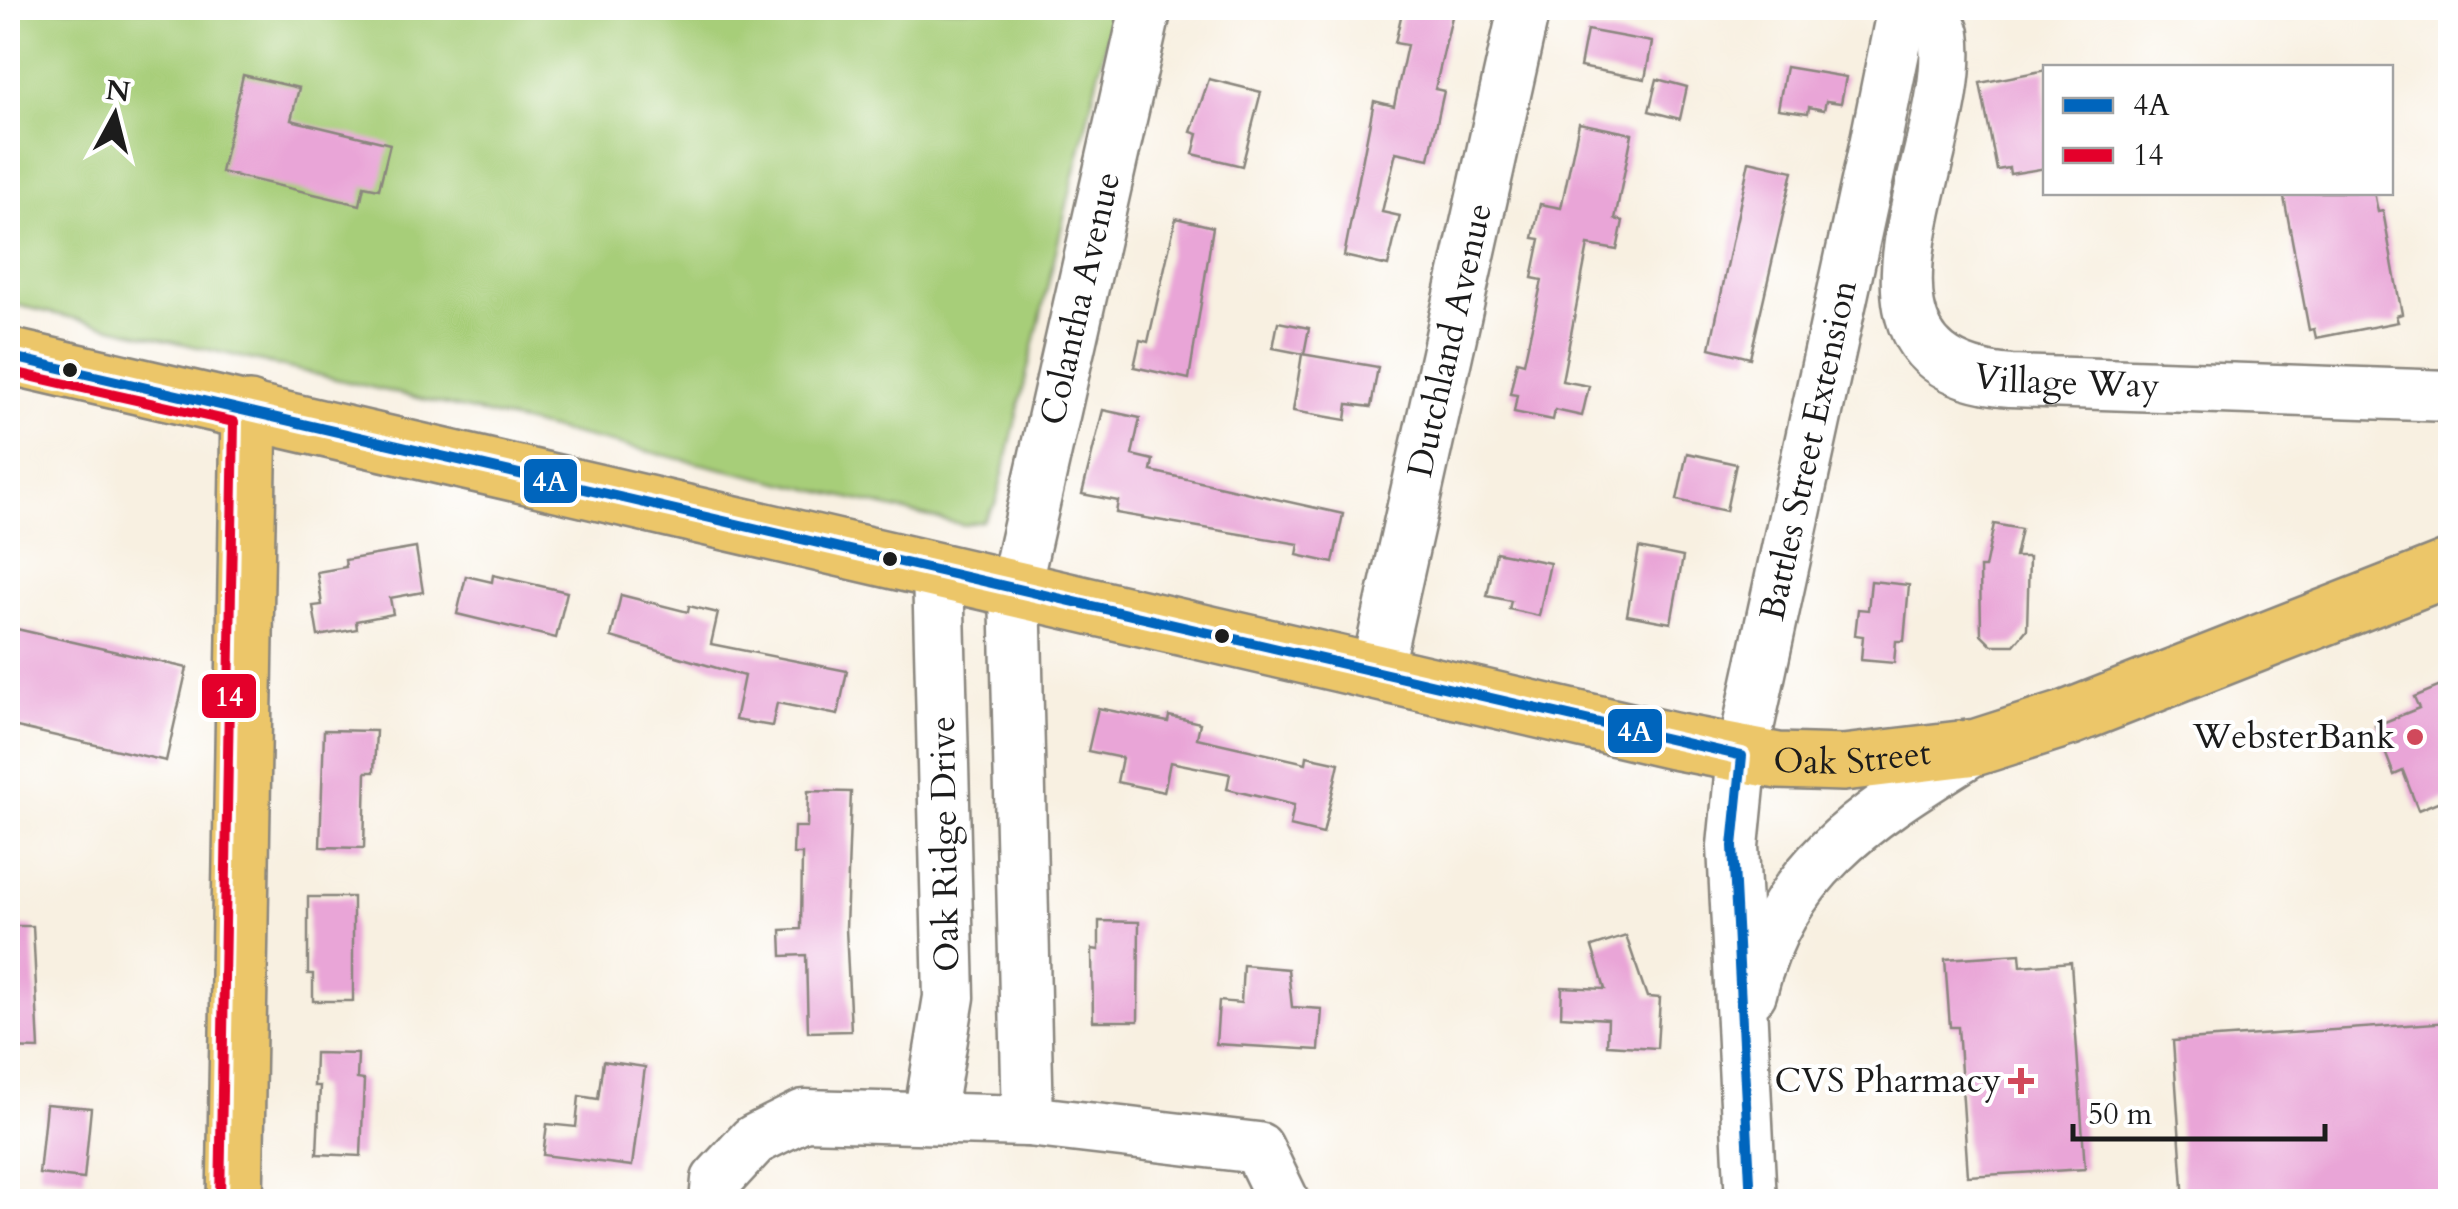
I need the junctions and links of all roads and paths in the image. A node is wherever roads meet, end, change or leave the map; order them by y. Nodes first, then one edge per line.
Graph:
1 (1146, 8) edge
2 (1524, 8) edge
3 (1920, 8) edge
4 (1929, 8) edge
5 (8, 356) edge
6 (2450, 396) edge
7 (248, 410) junction
8 (2450, 568) edge
9 (938, 570) junction
10 (1015, 588) junction
11 (1376, 672) junction
12 (1978, 747) junction
13 (1742, 756) junction
14 (1743, 1032) junction
15 (929, 1117) junction
16 (1028, 1121) junction
17 (235, 1202) edge
18 (715, 1202) edge
19 (1284, 1202) edge
20 (1751, 1202) edge

1 - 10 street, Colantha Avenue
2 - 11 street, Dutchland Avenue
3 - 13 street, Battles Street Extension
4 - 6 street, Village Way
5 - 7 main road, Oak Street
7 - 9 main road, Oak Street
7 - 17 main road
8 - 12 main road, Oak Street
9 - 10 main road, Oak Street
9 - 15 street, Oak Ridge Drive
10 - 11 main road, Oak Street
10 - 16 street
11 - 13 main road, Oak Street
12 - 13 main road, Oak Street
12 - 14 street
13 - 14 street, Battles Street Extension
14 - 20 street, Battles Street Extension
15 - 16 street
15 - 18 street
16 - 19 street

